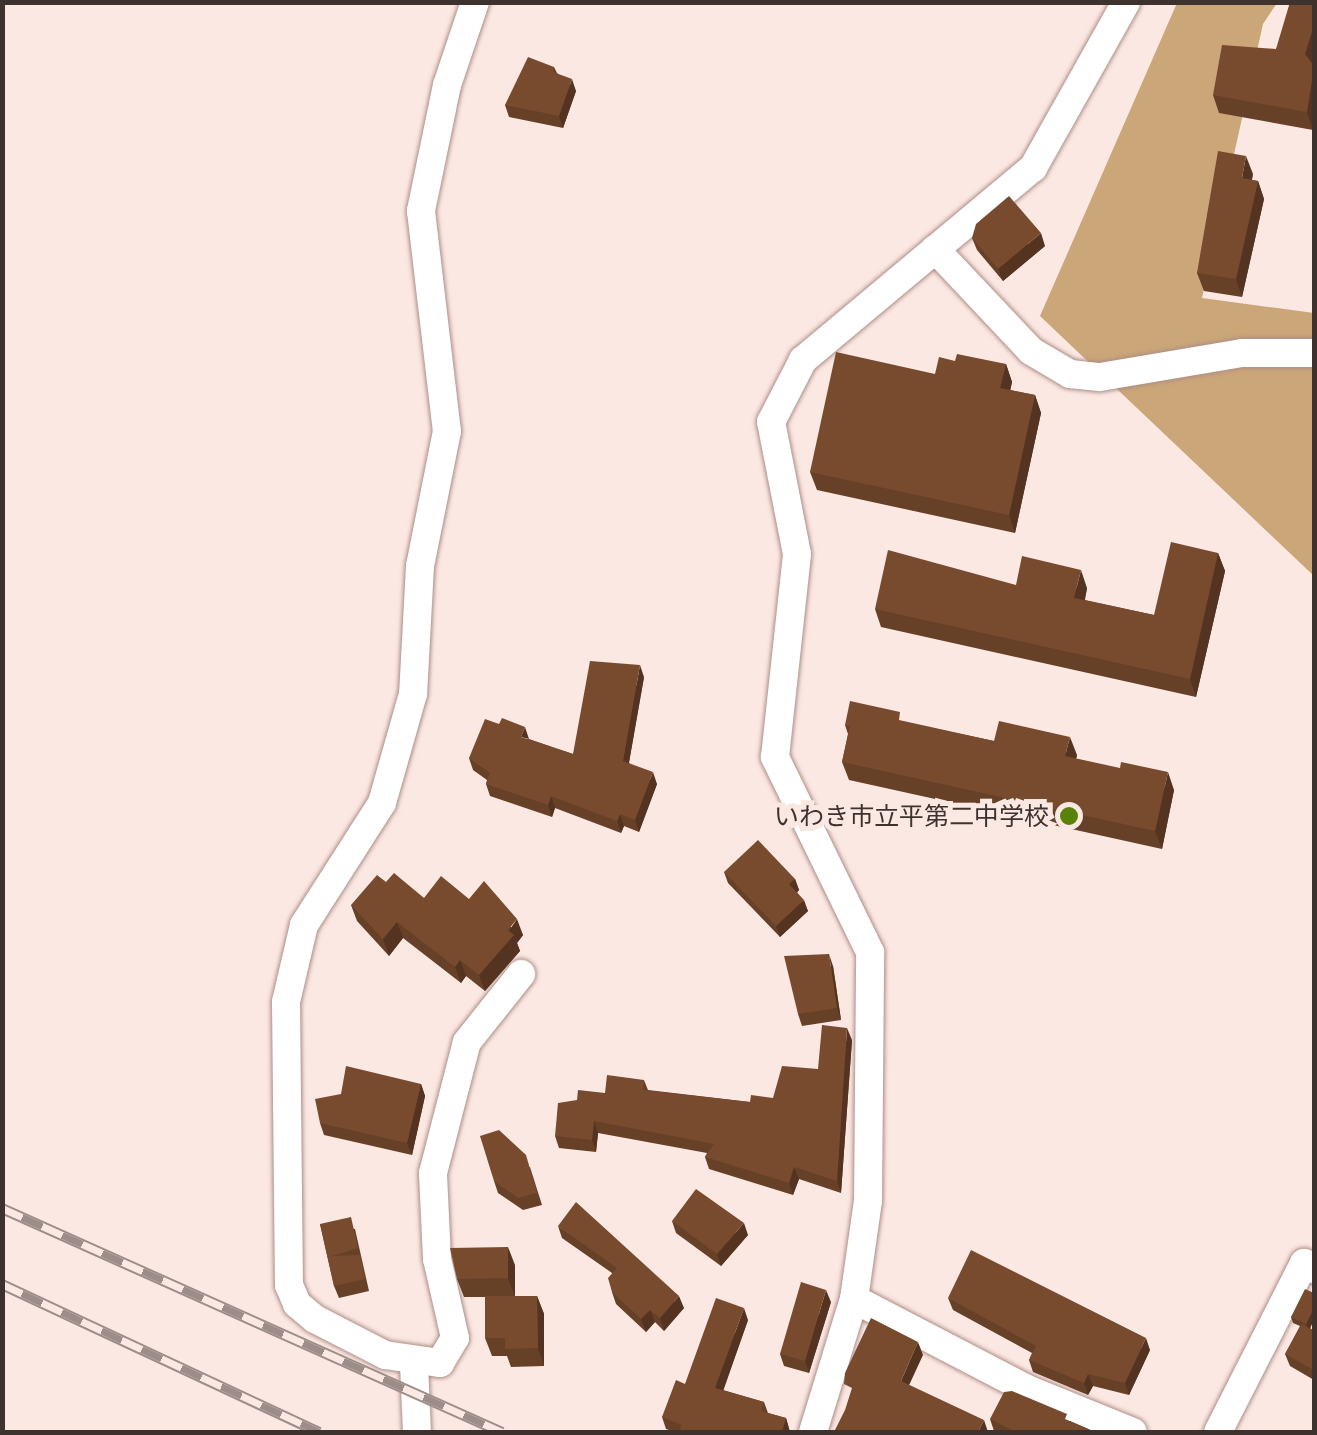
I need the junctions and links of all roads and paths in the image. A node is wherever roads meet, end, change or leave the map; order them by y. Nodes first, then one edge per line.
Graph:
1 (476, 2) edge
2 (1126, 2) edge
3 (935, 248) junction
4 (1314, 353) edge
5 (521, 974) dead end
6 (1314, 1269) edge
7 (854, 1299) junction
8 (414, 1364) junction
9 (417, 1432) edge
10 (813, 1432) edge
11 (1132, 1432) edge
12 (1218, 1432) edge

1 - 8 street
2 - 3 street
3 - 4 street
3 - 7 street
5 - 8 street
6 - 12 street
7 - 10 street
7 - 11 street
8 - 9 street

